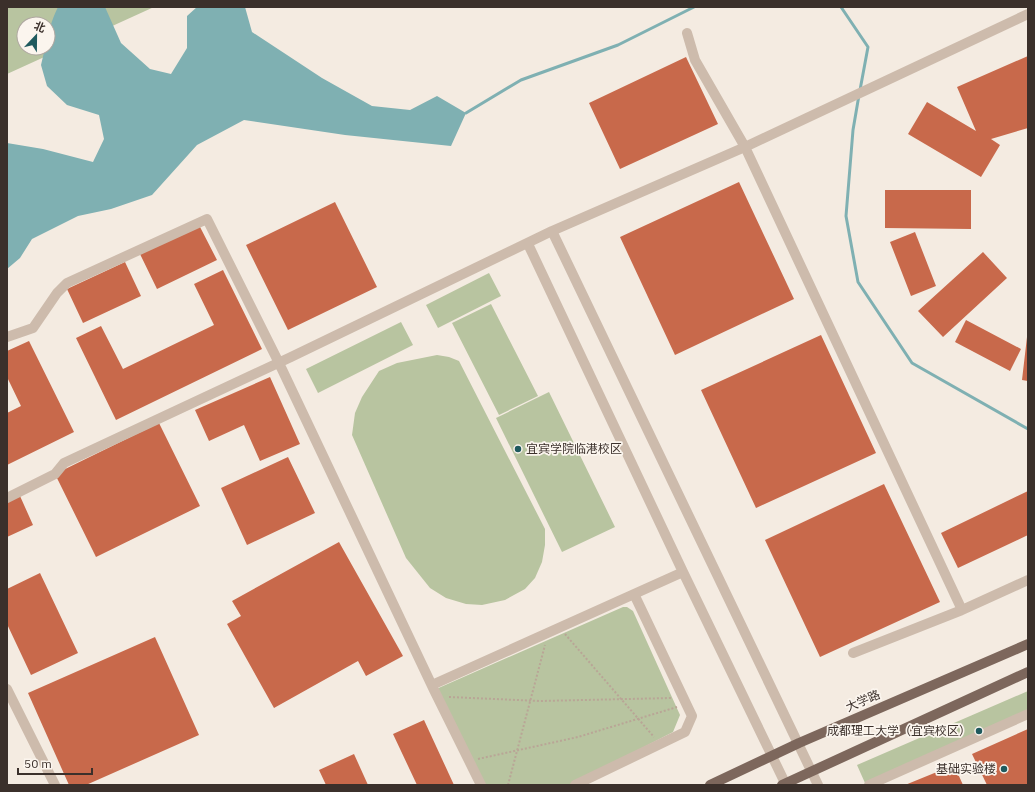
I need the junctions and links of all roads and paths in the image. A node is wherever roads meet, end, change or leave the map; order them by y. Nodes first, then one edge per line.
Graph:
1 (1028, 14) edge
2 (687, 33) dead end
3 (745, 147) junction
4 (552, 231) junction
5 (528, 244) junction
6 (7, 337) edge
7 (279, 362) junction
8 (7, 498) edge
9 (683, 572) junction
10 (1028, 580) edge
11 (634, 594) junction
12 (962, 610) junction
13 (559, 628) junction
14 (548, 633) junction
15 (1028, 644) edge
16 (853, 653) dead end
17 (1028, 672) edge
18 (432, 685) junction
19 (7, 689) edge
20 (438, 697) junction
21 (621, 699) junction
22 (530, 701) junction
23 (685, 701) junction
24 (1028, 714) edge
25 (639, 718) junction
26 (660, 744) junction
27 (799, 744) junction
28 (518, 750) junction
29 (772, 755) junction
30 (469, 761) junction
31 (812, 771) junction
32 (785, 784) edge
33 (55, 785) edge
34 (481, 785) edge
35 (508, 785) edge
36 (575, 785) edge
37 (710, 785) edge
38 (818, 785) edge
39 (869, 785) edge

1 - 3 street
2 - 3 street
3 - 4 street
3 - 12 street
4 - 5 street
4 - 27 street
5 - 7 street
5 - 9 street
6 - 7 street
7 - 8 street
7 - 18 street
9 - 11 street
9 - 29 street
10 - 12 street
11 - 13 street
11 - 23 street
12 - 16 street
13 - 14 street
13 - 21 path
14 - 18 street
14 - 22 path
15 - 27 main road, 大学路
17 - 31 main road
18 - 20 street
19 - 33 street
20 - 22 path
20 - 30 street
21 - 22 path
21 - 23 path
21 - 25 path
22 - 28 path
23 - 25 path
23 - 26 street
24 - 39 street
25 - 26 path
25 - 28 path
26 - 36 street
27 - 29 main road, 大学路
27 - 31 street
28 - 30 path
28 - 35 path
29 - 32 street
29 - 37 main road, 大学路
30 - 34 street
31 - 32 main road
31 - 38 street

